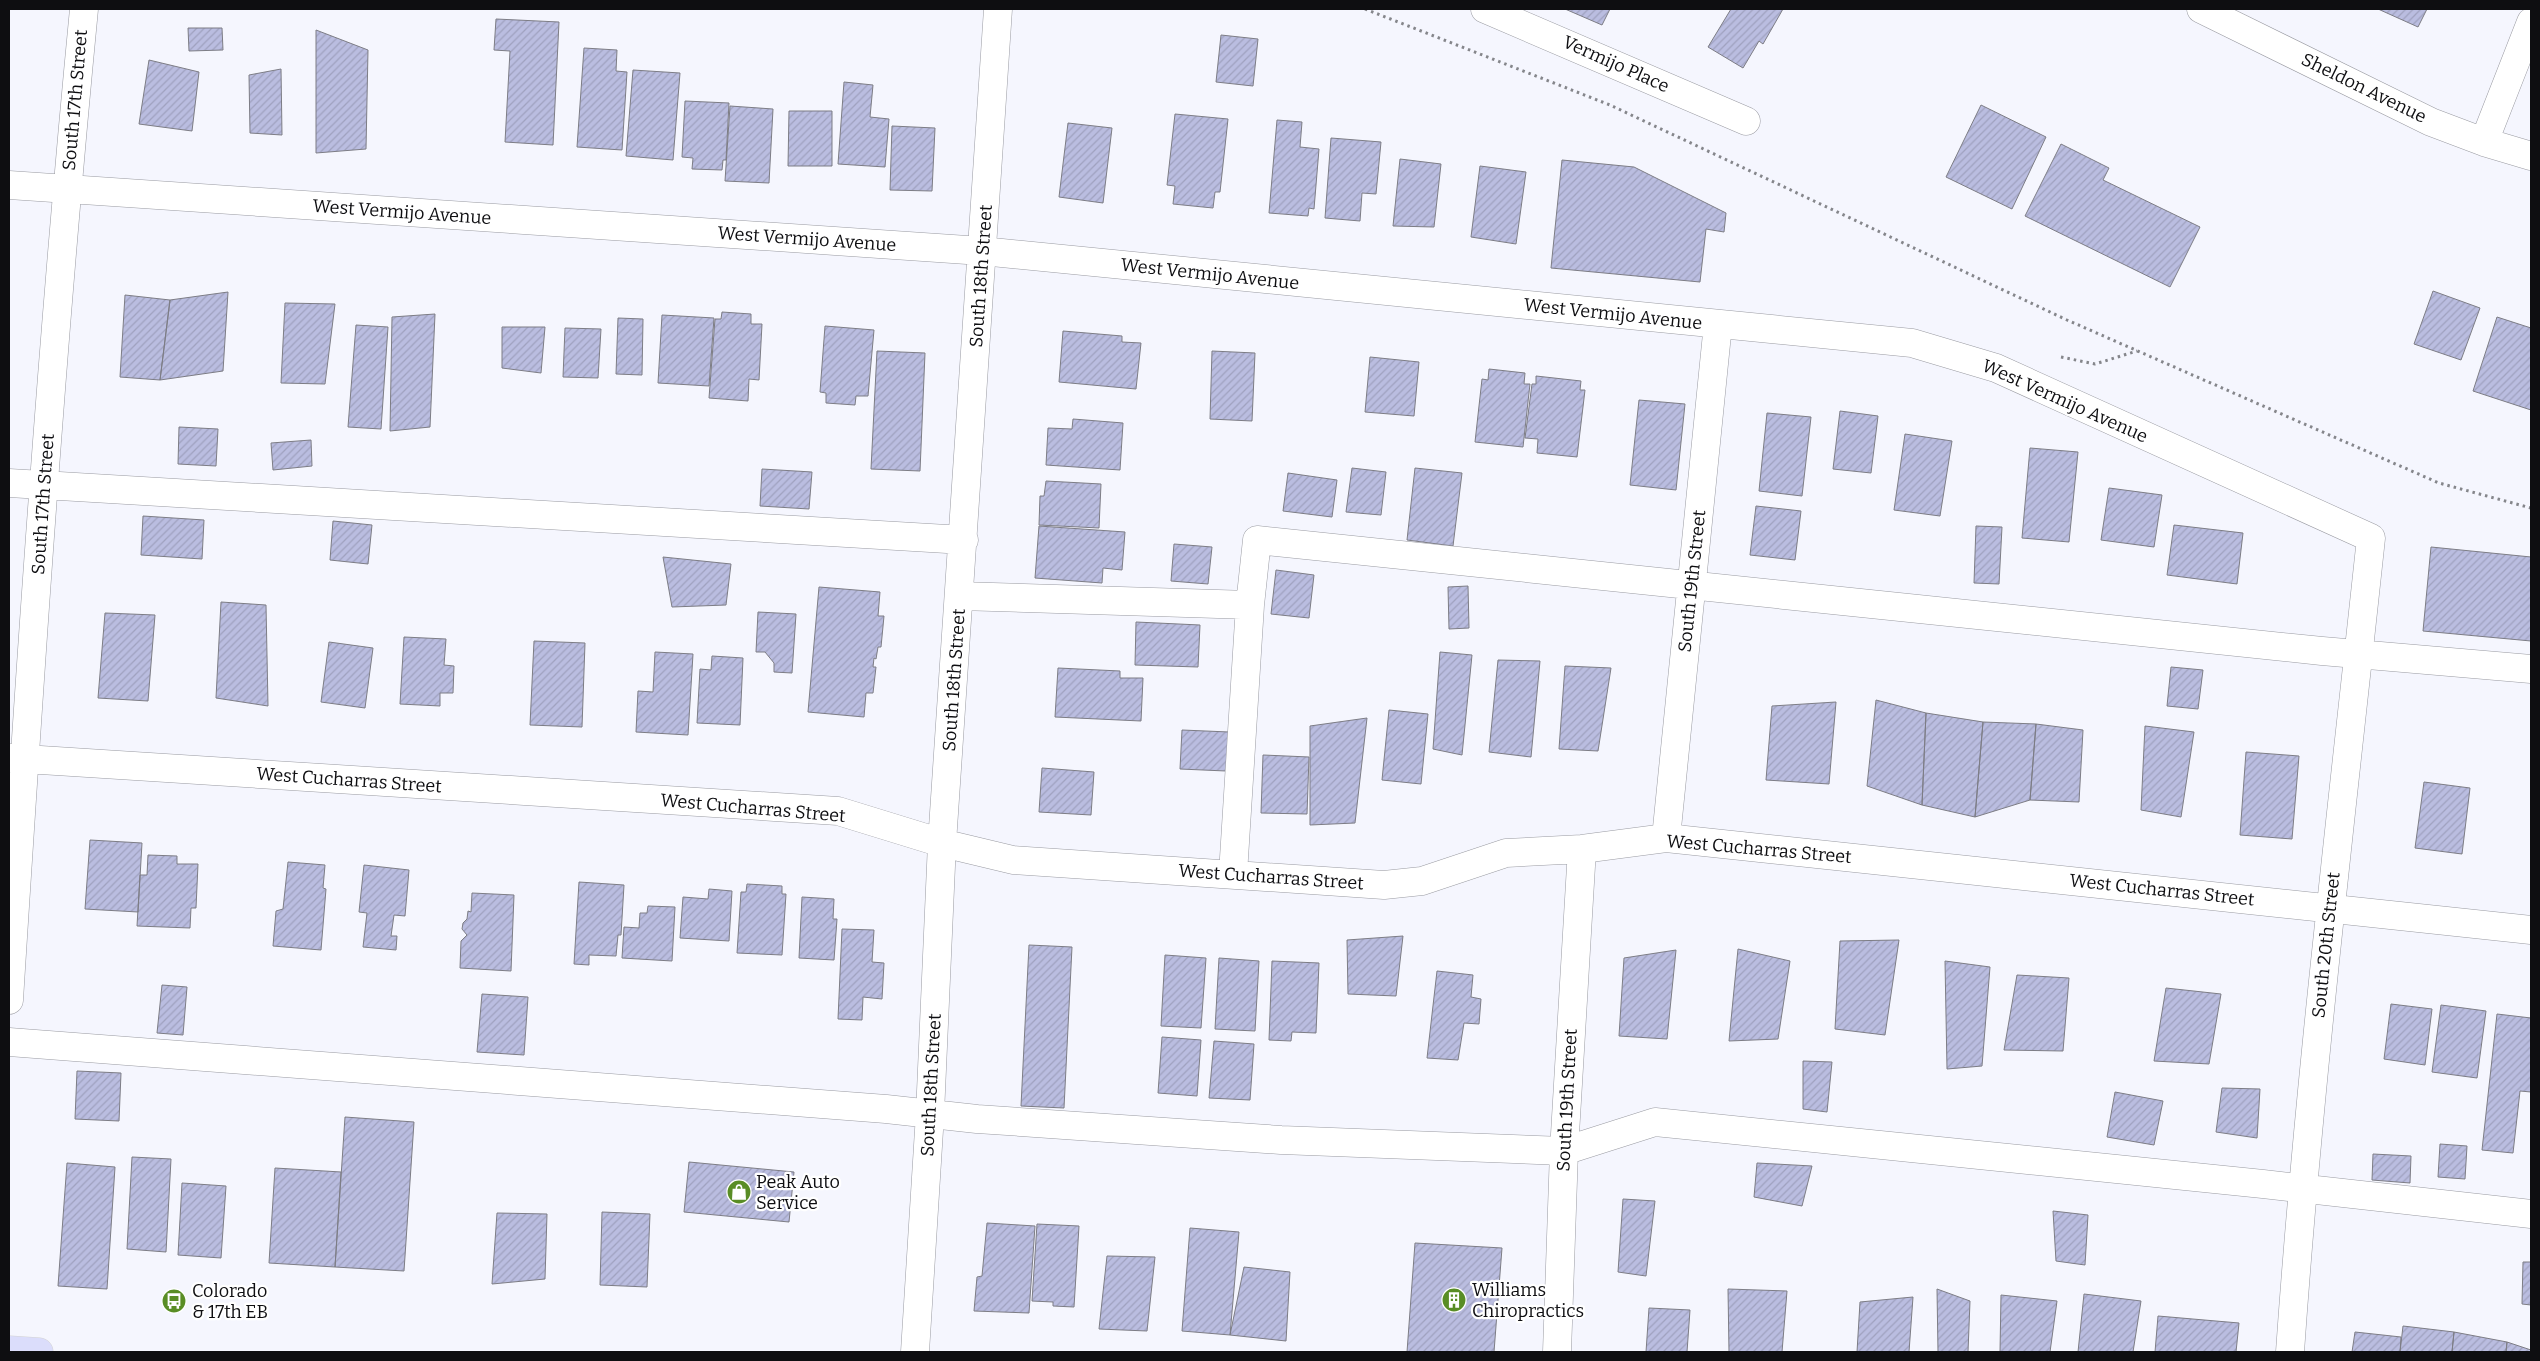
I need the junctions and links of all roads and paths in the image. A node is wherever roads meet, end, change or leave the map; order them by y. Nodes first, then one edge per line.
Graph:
1 (84, 9) edge
2 (998, 9) edge
3 (1365, 9) edge
4 (1485, 9) edge
5 (2201, 9) edge
6 (2531, 22) edge
7 (1746, 121) dead end
8 (2484, 142) junction
9 (2531, 156) edge
10 (9, 186) edge
11 (66, 190) junction
12 (982, 251) junction
13 (1718, 324) junction
14 (9, 482) edge
15 (45, 485) junction
16 (2531, 508) edge
17 (2370, 538) joint
18 (964, 540) junction
19 (1692, 586) junction
20 (960, 596) junction
21 (1250, 605) junction
22 (2358, 653) junction
23 (2531, 669) edge
24 (16, 759) edge
25 (1666, 838) junction
26 (942, 843) junction
27 (1582, 849) junction
28 (1233, 874) junction
29 (2329, 908) junction
30 (2531, 930) edge
31 (9, 1000) edge
32 (9, 1042) edge
33 (930, 1114) junction
34 (1564, 1151) junction
35 (2302, 1188) junction
36 (2531, 1214) edge
37 (9, 1350) edge
38 (39, 1352) edge
39 (914, 1352) edge
40 (1557, 1352) edge
41 (2290, 1352) edge

1 - 11 street, South 17th Street
2 - 12 street, South 18th Street
3 - 16 path
4 - 7 street, Vermijo Place
5 - 8 street, Sheldon Avenue
6 - 8 street
8 - 9 street, Sheldon Avenue
10 - 11 street, West Vermijo Avenue
11 - 12 street, West Vermijo Avenue
11 - 15 street, South 17th Street
12 - 13 street, West Vermijo Avenue
12 - 18 street, South 18th Street
13 - 17 street, West Vermijo Avenue
13 - 19 street, South 19th Street
14 - 15 street
15 - 18 street
15 - 24 street, South 17th Street
17 - 22 street, South 20th Street
18 - 20 street, South 18th Street
19 - 21 street
19 - 22 street
19 - 25 street, South 19th Street
20 - 21 street
20 - 26 street, South 18th Street
21 - 28 street
22 - 23 street
22 - 29 street, South 20th Street
24 - 26 street, West Cucharras Street
24 - 31 street, South 17th Street
25 - 27 street, West Cucharras Street
25 - 29 street, West Cucharras Street
26 - 28 street, West Cucharras Street
26 - 33 street, South 18th Street
27 - 28 street, West Cucharras Street
27 - 34 street, South 19th Street
29 - 30 street, West Cucharras Street
29 - 35 street, South 20th Street
32 - 33 street
33 - 34 street
33 - 39 street, South 18th Street
34 - 35 street
34 - 40 street, South 19th Street
35 - 36 street
35 - 41 street, South 20th Street
37 - 38 main road

